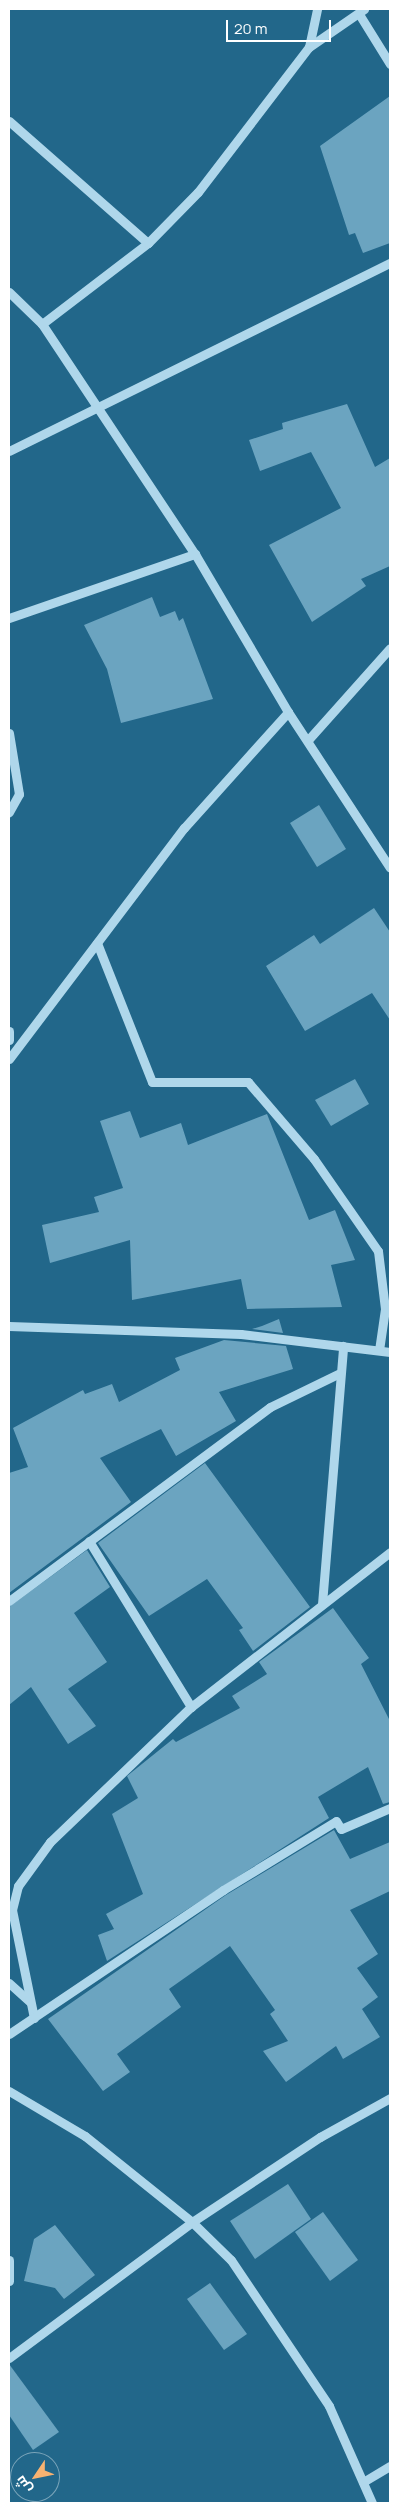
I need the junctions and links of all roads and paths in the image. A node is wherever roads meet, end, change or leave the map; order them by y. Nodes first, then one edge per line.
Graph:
1 (317, 9) edge
2 (361, 11) edge
3 (309, 47) junction
4 (390, 64) edge
5 (9, 121) edge
6 (148, 244) junction
7 (390, 263) edge
8 (9, 292) edge
9 (42, 324) junction
10 (94, 408) junction
11 (9, 451) edge
12 (195, 554) junction
13 (9, 618) edge
14 (390, 648) edge
15 (288, 712) junction
16 (9, 733) edge
17 (308, 740) junction
18 (9, 812) edge
19 (387, 854) edge
20 (390, 868) edge
21 (97, 943) junction
22 (9, 1031) edge
23 (9, 1040) edge
24 (9, 1059) edge
25 (9, 1326) edge
26 (343, 1346) junction
27 (380, 1350) junction
28 (390, 1352) edge
29 (338, 1374) junction
30 (89, 1541) junction
31 (390, 1552) edge
32 (9, 1601) edge
33 (322, 1604) junction
34 (191, 1707) junction
35 (390, 1808) edge
36 (9, 1982) edge
37 (30, 2002) junction
38 (34, 2018) junction
39 (9, 2034) edge
40 (9, 2091) edge
41 (390, 2098) edge
42 (192, 2222) junction
43 (9, 2260) edge
44 (9, 2281) edge
45 (9, 2358) edge
46 (390, 2466) edge
47 (363, 2482) junction
48 (372, 2503) edge

1 - 3 street
2 - 3 street
2 - 4 street
3 - 6 street
5 - 6 street
6 - 9 street
7 - 10 street
8 - 9 street
9 - 10 street
10 - 11 street
10 - 12 street
12 - 13 street
12 - 15 street
14 - 17 street
15 - 17 street
15 - 21 street
16 - 18 street
17 - 19 street
19 - 20 street
21 - 24 street
21 - 27 street
22 - 23 street
25 - 26 street
26 - 27 street
26 - 29 street
27 - 28 street
29 - 30 street
29 - 33 street
30 - 32 street
30 - 34 street
31 - 33 street
33 - 34 street
34 - 37 street
35 - 38 street
36 - 37 street
37 - 38 street
38 - 39 street
40 - 42 street
41 - 42 street
42 - 45 street
42 - 47 street
43 - 44 street
46 - 47 street
47 - 48 street

